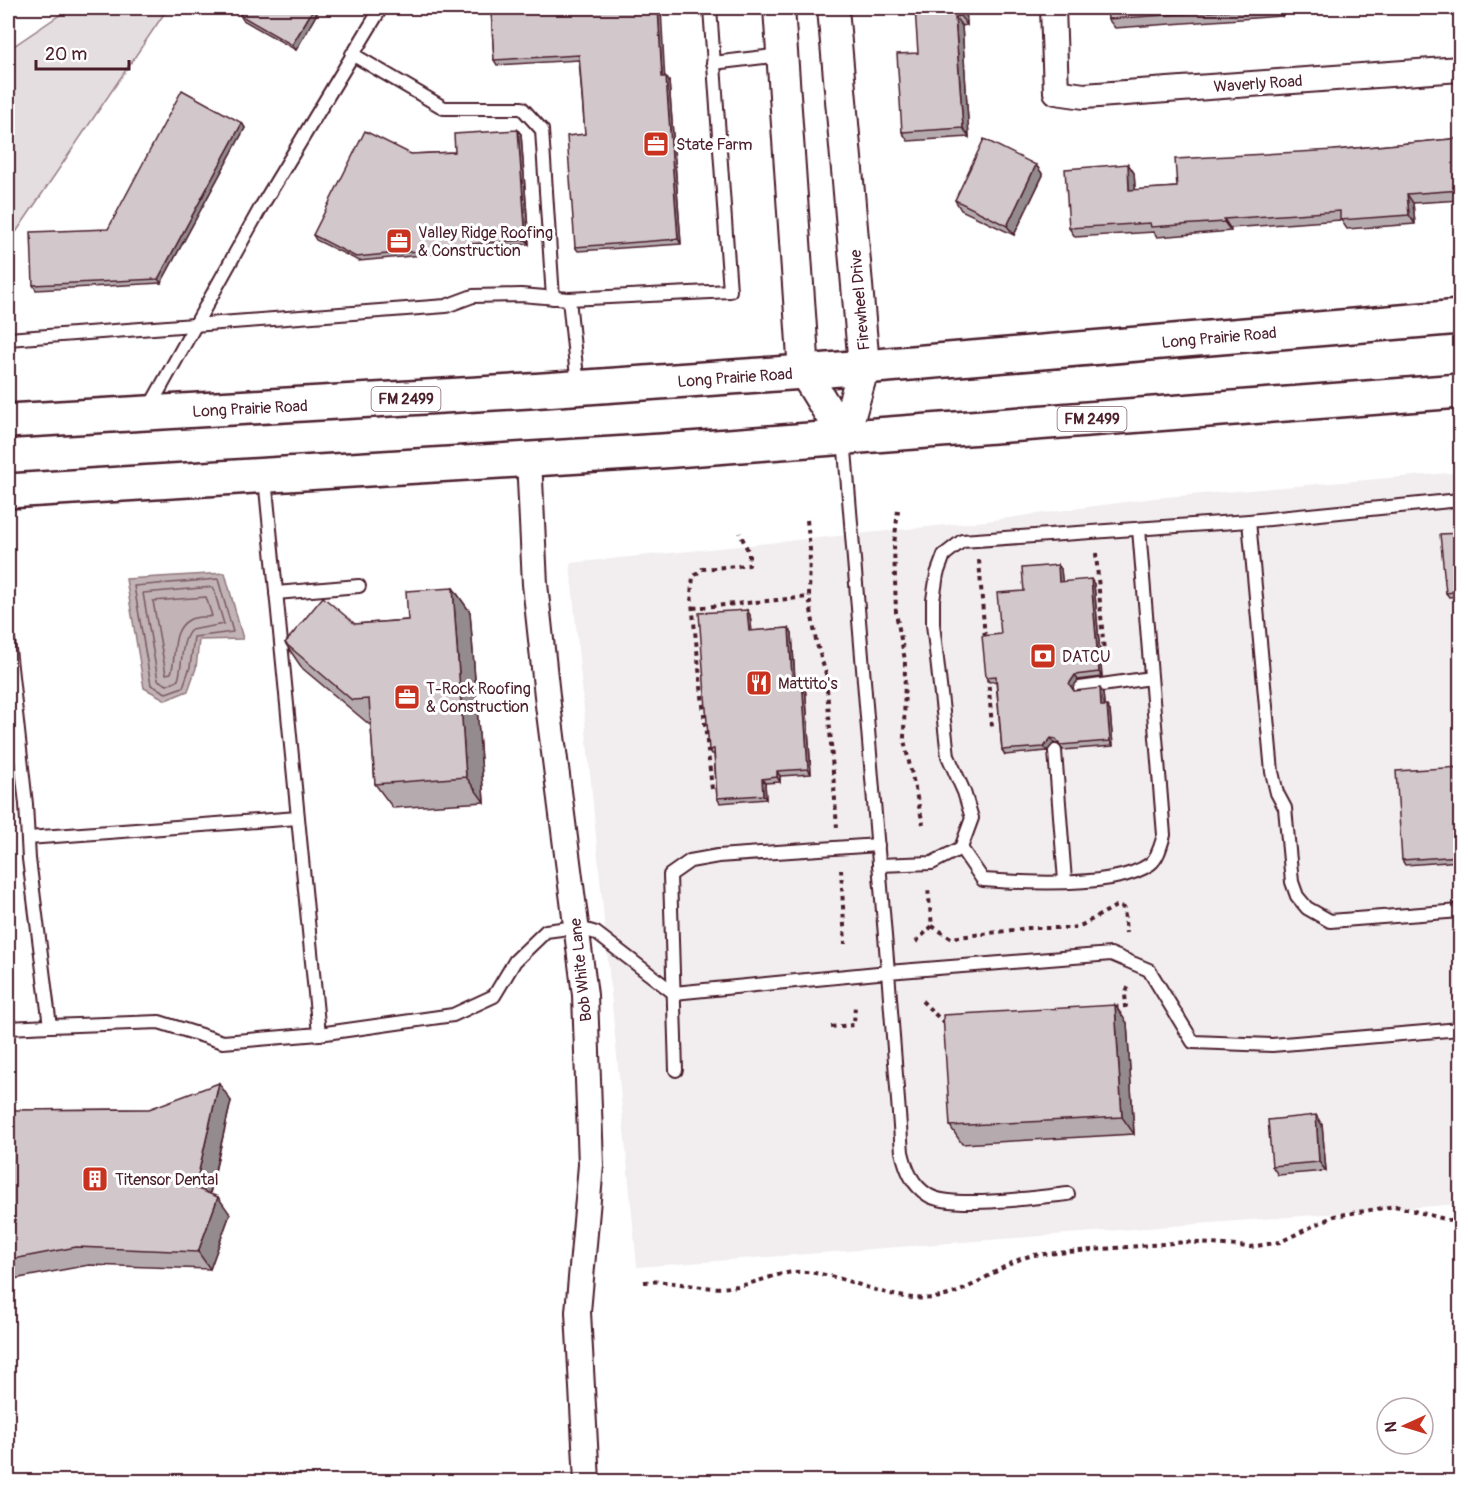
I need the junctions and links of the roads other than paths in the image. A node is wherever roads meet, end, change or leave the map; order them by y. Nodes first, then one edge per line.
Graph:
1 (381, 8) edge
2 (710, 8) edge
3 (779, 8) edge
4 (833, 8) edge
5 (1053, 8) edge
6 (352, 54) junction
7 (782, 55) junction
8 (713, 63) junction
9 (1461, 69) edge
10 (553, 298) junction
11 (570, 299) junction
12 (1461, 318) edge
13 (195, 326) junction
14 (8, 339) edge
15 (864, 366) junction
16 (804, 372) junction
17 (578, 388) junction
18 (1461, 391) edge
19 (146, 414) junction
20 (8, 421) edge
21 (844, 437) junction
22 (529, 459) junction
23 (265, 475) junction
24 (8, 491) edge
25 (1461, 500) edge
26 (1249, 521) junction
27 (1139, 529) junction
28 (359, 586) dead end
29 (276, 593) junction
30 (8, 640) edge
31 (1151, 678) junction
32 (1080, 688) edge
33 (1055, 751) dead end
34 (298, 818) junction
35 (28, 838) junction
36 (878, 845) junction
37 (961, 848) junction
38 (879, 865) junction
39 (1065, 881) junction
40 (1461, 911) edge
41 (576, 927) junction
42 (888, 972) junction
43 (674, 993) junction
44 (50, 1026) junction
45 (8, 1028) edge
46 (1461, 1029) edge
47 (319, 1034) junction
48 (676, 1070) dead end
49 (1068, 1194) dead end
50 (587, 1482) edge

1 - 6 lane
2 - 8 lane
3 - 7 street
4 - 15 street, Firewheel Drive
5 - 9 street, Waverly Road
6 - 10 lane
6 - 13 lane
7 - 8 lane
7 - 16 street
8 - 11 lane
10 - 11 lane
10 - 13 lane
11 - 17 lane
12 - 15 main road, Long Prairie Road / FM 2499
13 - 14 lane
13 - 19 lane
15 - 16 main road, Long Prairie Road / FM 2499
15 - 21 street, Firewheel Drive
16 - 17 main road, Long Prairie Road / FM 2499
16 - 21 street
17 - 19 main road, Long Prairie Road / FM 2499
18 - 21 main road, FM 2499
19 - 20 main road, Long Prairie Road / FM 2499
21 - 22 main road, FM 2499
21 - 36 lane
22 - 23 main road, FM 2499
22 - 41 street, Bob White Lane
23 - 24 main road, FM 2499
23 - 29 lane
25 - 26 lane
26 - 27 lane
26 - 40 lane
27 - 31 lane
27 - 37 lane
28 - 29 lane
29 - 34 lane
30 - 35 lane
31 - 32 lane
31 - 39 lane
33 - 39 lane
34 - 35 lane
34 - 47 lane
35 - 44 lane
36 - 38 lane
36 - 43 lane
37 - 38 lane
37 - 39 lane
38 - 42 lane
41 - 43 lane
41 - 47 lane
41 - 50 street, Bob White Lane
42 - 43 lane
42 - 46 lane
42 - 49 lane
43 - 48 lane
44 - 45 lane
44 - 47 lane

